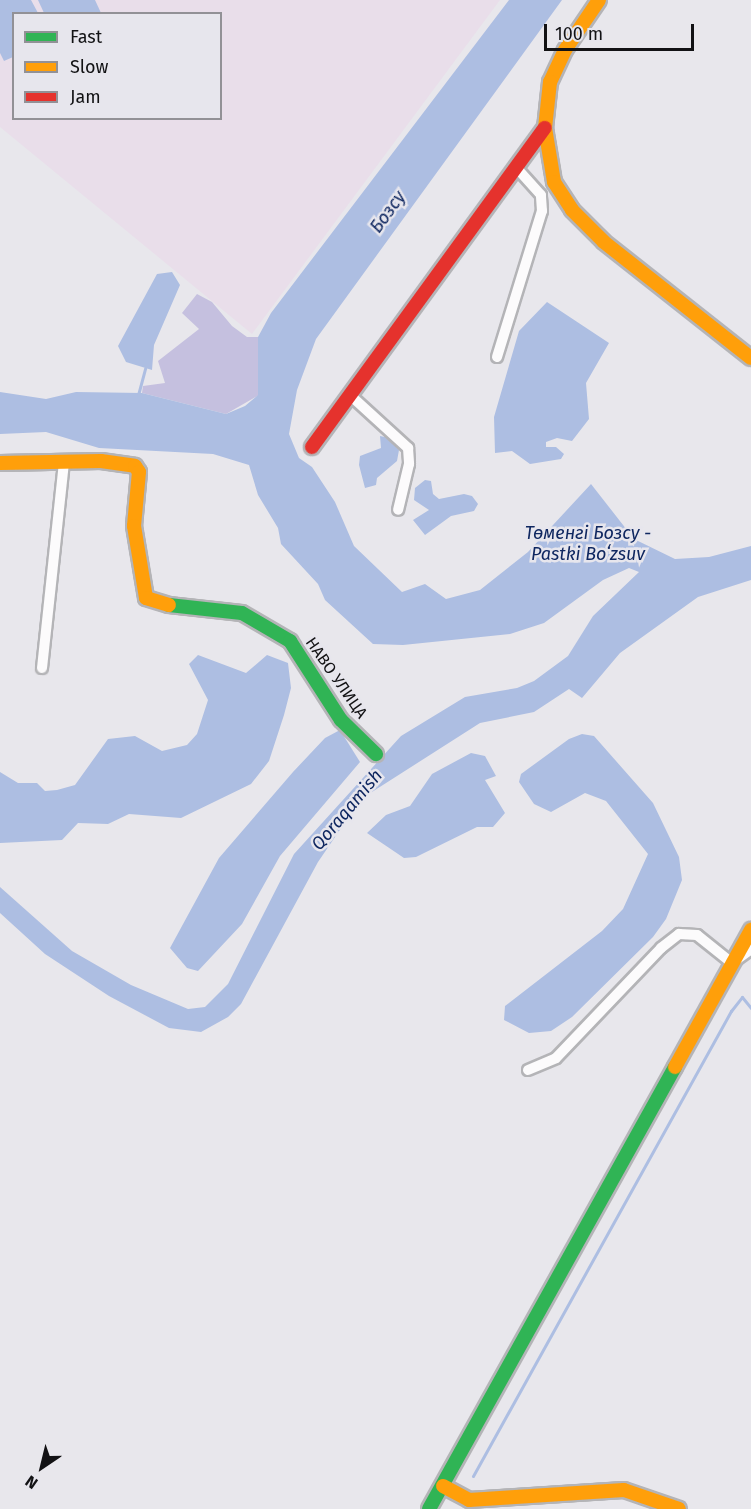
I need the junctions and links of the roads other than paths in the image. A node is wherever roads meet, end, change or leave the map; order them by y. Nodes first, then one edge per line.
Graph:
1 (599, 0) edge
2 (545, 128) junction
3 (515, 166) junction
4 (497, 357) dead end
5 (751, 358) edge
6 (350, 394) junction
7 (312, 447) dead end
8 (0, 463) edge
9 (64, 464) junction
10 (398, 510) dead end
11 (42, 668) dead end
12 (376, 754) dead end
13 (751, 930) edge
14 (751, 949) edge
15 (732, 963) junction
16 (528, 1070) dead end
17 (443, 1486) junction
18 (469, 1500) junction
19 (429, 1509) edge
20 (678, 1509) edge

1 - 2 main road
2 - 3 main road
2 - 5 main road
3 - 4 street
3 - 6 main road
6 - 7 main road
6 - 10 street
8 - 9 main road, НАВО УЛИЦА
9 - 11 street
9 - 12 main road, НАВО УЛИЦА
13 - 15 main road
14 - 15 street
15 - 16 street
15 - 17 main road
17 - 18 main road
17 - 19 main road
18 - 19 main road
18 - 20 main road

